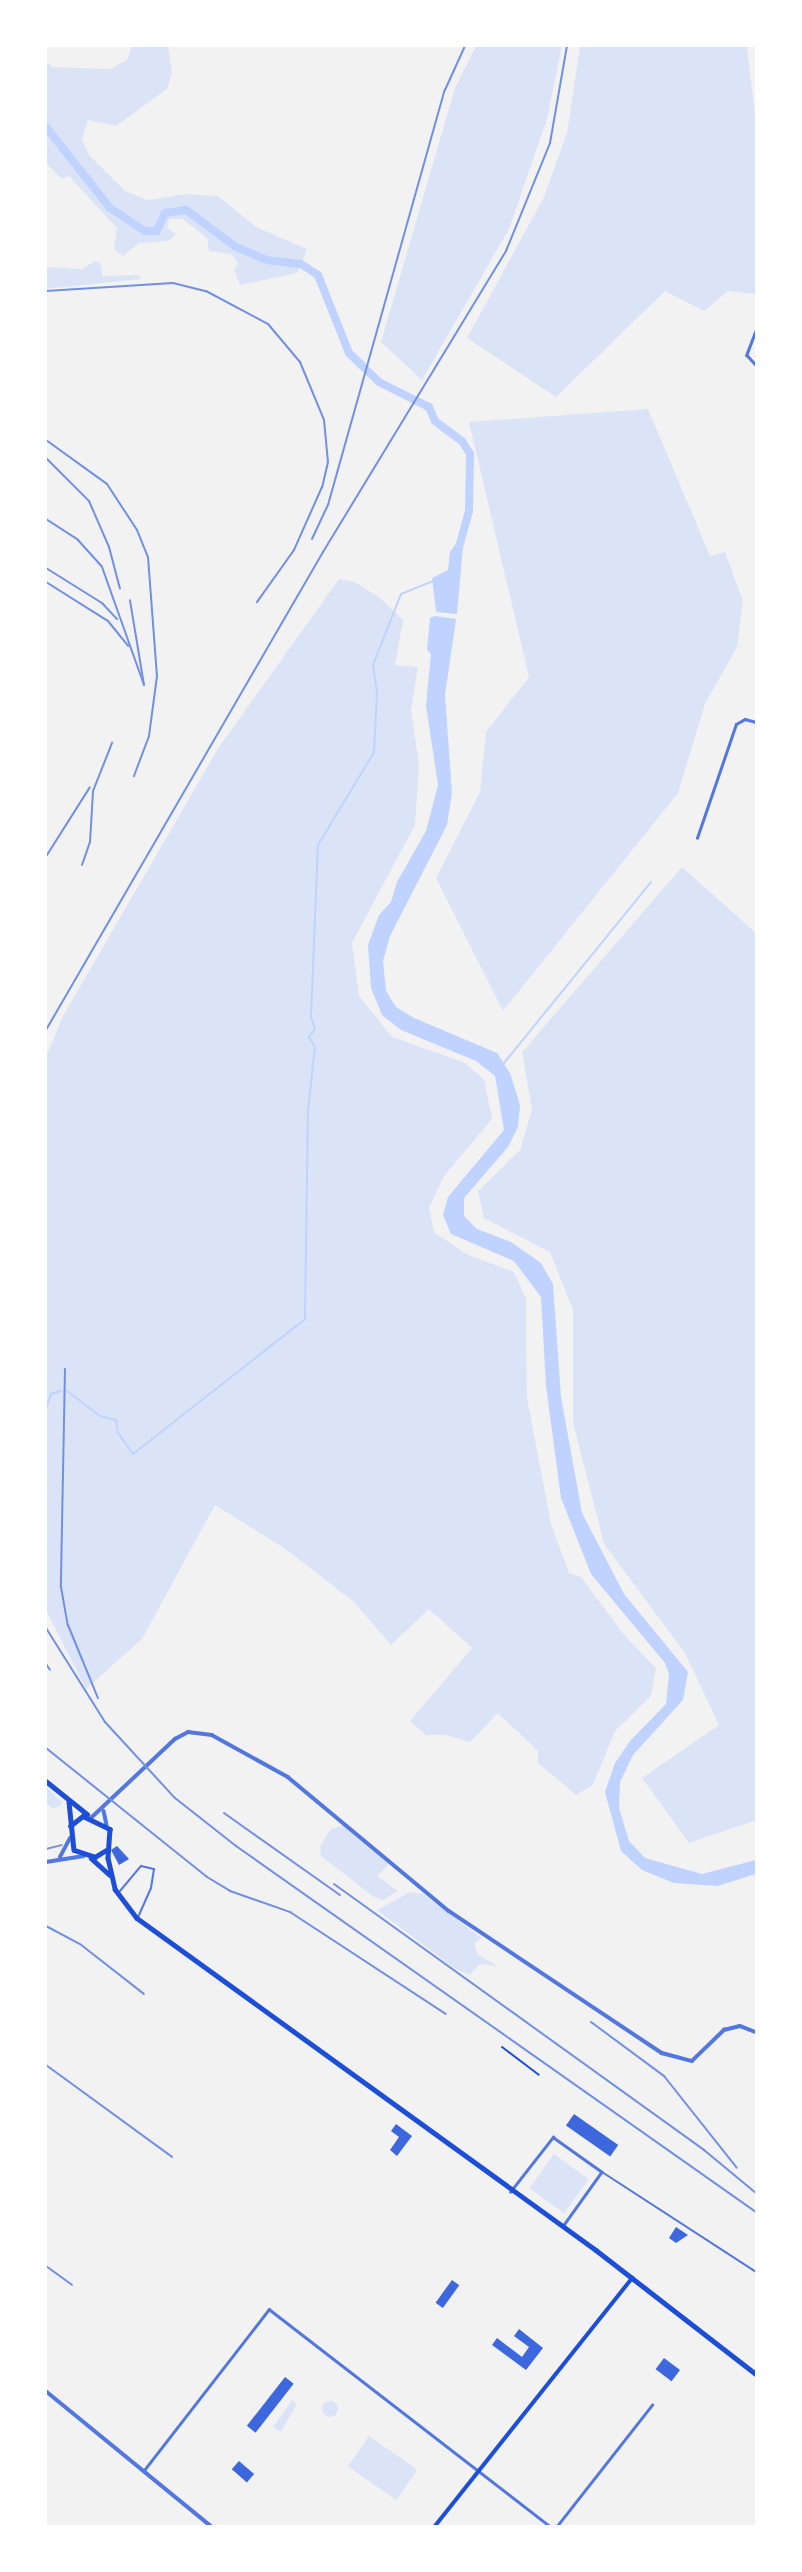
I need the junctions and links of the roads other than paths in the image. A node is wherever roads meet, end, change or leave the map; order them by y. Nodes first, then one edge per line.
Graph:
1 (757, 331) edge
2 (757, 365) edge
3 (757, 722) edge
4 (697, 838) dead end
5 (46, 1781) edge
6 (69, 1802) junction
7 (104, 1809) junction
8 (91, 1817) junction
9 (107, 1825) junction
10 (70, 1826) junction
11 (70, 1838) junction
12 (108, 1849) junction
13 (85, 1856) junction
14 (58, 1858) junction
15 (46, 1862) edge
16 (112, 1878) junction
17 (117, 1894) junction
18 (137, 1918) junction
19 (757, 2032) edge
20 (602, 2172) junction
21 (510, 2192) junction
22 (562, 2228) junction
23 (757, 2272) edge
24 (632, 2278) junction
25 (757, 2374) edge
26 (46, 2391) edge
27 (652, 2405) dead end
28 (145, 2469) junction
29 (478, 2471) junction
30 (211, 2526) edge
31 (435, 2526) edge
32 (550, 2526) edge
33 (557, 2526) edge

1 - 2 street
3 - 4 street
5 - 6 main road
6 - 8 main road
6 - 10 main road
7 - 8 street
7 - 9 street
7 - 19 street
8 - 9 main road
8 - 10 main road
9 - 12 main road
10 - 11 main road
11 - 13 main road
11 - 14 street
12 - 13 main road
12 - 16 main road
13 - 14 street
13 - 16 main road
14 - 15 street
16 - 17 main road
17 - 18 main road
17 - 18 lane
18 - 21 main road
20 - 21 street
20 - 22 street
20 - 23 lane
21 - 22 main road
22 - 24 main road
24 - 25 main road
24 - 29 main road
26 - 28 street
27 - 33 street
28 - 29 street
28 - 30 street
29 - 31 main road
29 - 32 street

